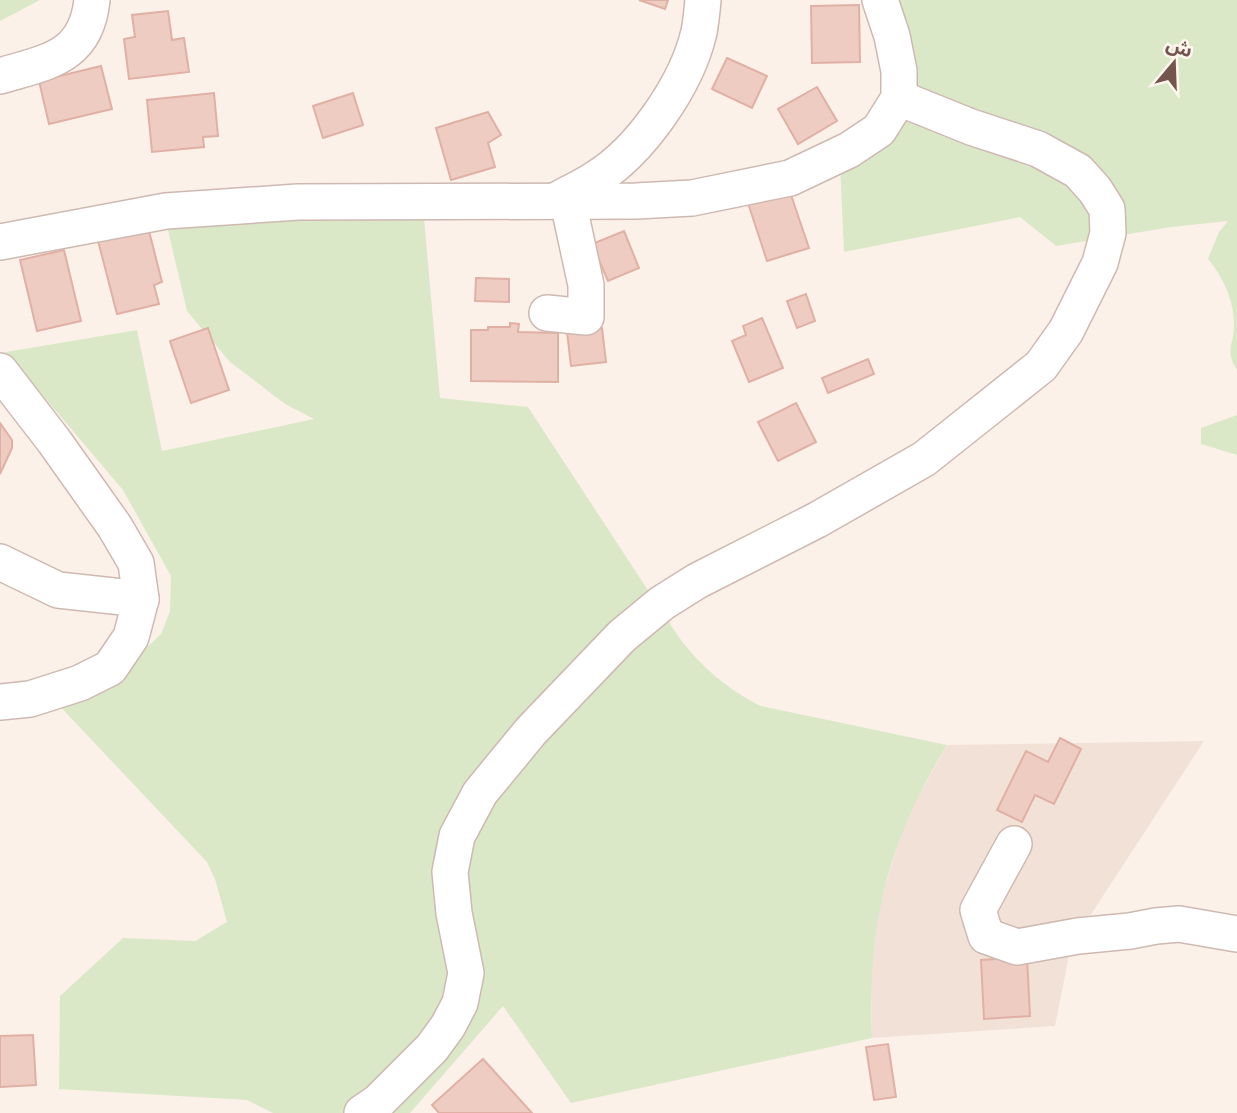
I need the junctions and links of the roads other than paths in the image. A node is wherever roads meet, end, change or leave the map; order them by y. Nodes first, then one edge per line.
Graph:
1 (92, 0) edge
2 (703, 0) edge
3 (880, 0) edge
4 (0, 76) edge
5 (899, 98) junction
6 (560, 202) junction
7 (0, 242) edge
8 (547, 313) dead end
9 (0, 371) edge
10 (0, 562) edge
11 (141, 599) junction
12 (0, 702) edge
13 (1014, 844) dead end
14 (1237, 934) edge
15 (362, 1113) edge

1 - 4 street
2 - 6 street
3 - 5 street
5 - 6 street
5 - 15 street
6 - 7 street
6 - 8 street
9 - 11 street
10 - 11 street
11 - 12 street
13 - 14 street

